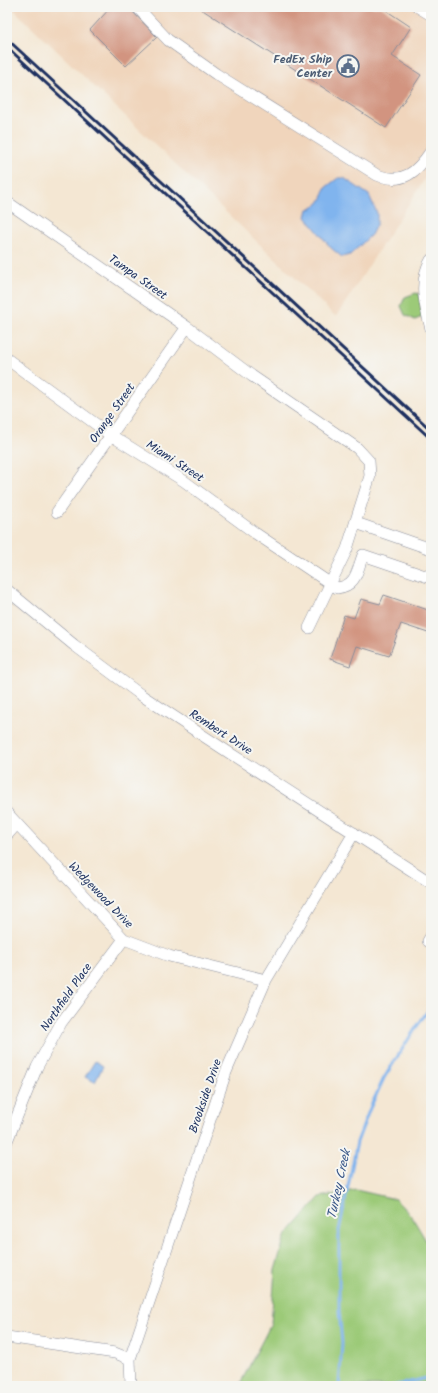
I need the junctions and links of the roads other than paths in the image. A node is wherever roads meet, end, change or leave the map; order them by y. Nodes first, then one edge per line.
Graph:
1 (137, 7) edge
2 (418, 7) edge
3 (431, 15) edge
4 (431, 151) edge
5 (7, 202) edge
6 (431, 260) edge
7 (187, 327) junction
8 (431, 329) edge
9 (7, 359) edge
10 (112, 436) junction
11 (57, 512) dead end
12 (356, 523) junction
13 (347, 549) junction
14 (431, 549) edge
15 (363, 554) junction
16 (431, 578) edge
17 (329, 583) junction
18 (7, 590) edge
19 (309, 628) dead end
20 (7, 814) edge
21 (17, 824) junction
22 (354, 833) junction
23 (7, 835) edge
24 (431, 883) edge
25 (431, 936) edge
26 (124, 939) junction
27 (431, 943) edge
28 (266, 980) junction
29 (7, 1141) edge
30 (7, 1337) edge
31 (130, 1359) junction
32 (131, 1386) edge

1 - 4 street
2 - 3 street
5 - 7 street, Tampa Street
6 - 8 street
7 - 10 street, Orange Street
7 - 12 street, Tampa Street
9 - 10 street, Miami Street
10 - 11 street, Orange Street
10 - 17 street, Miami Street
12 - 13 street, Tampa Street
12 - 14 street
13 - 15 street
13 - 17 street, Tampa Street
15 - 16 street
15 - 17 street
17 - 19 street, Tampa Street
18 - 22 street, Rembert Drive
20 - 21 street, Wedgewood Drive
21 - 23 street
21 - 26 street, Wedgewood Drive
22 - 24 street, Rembert Drive
22 - 28 street, Brookside Drive
25 - 27 street
26 - 28 street, Wedgewood Drive
26 - 29 street, Northfield Place
28 - 31 street, Brookside Drive
30 - 31 street
31 - 32 street, Brookside Drive

